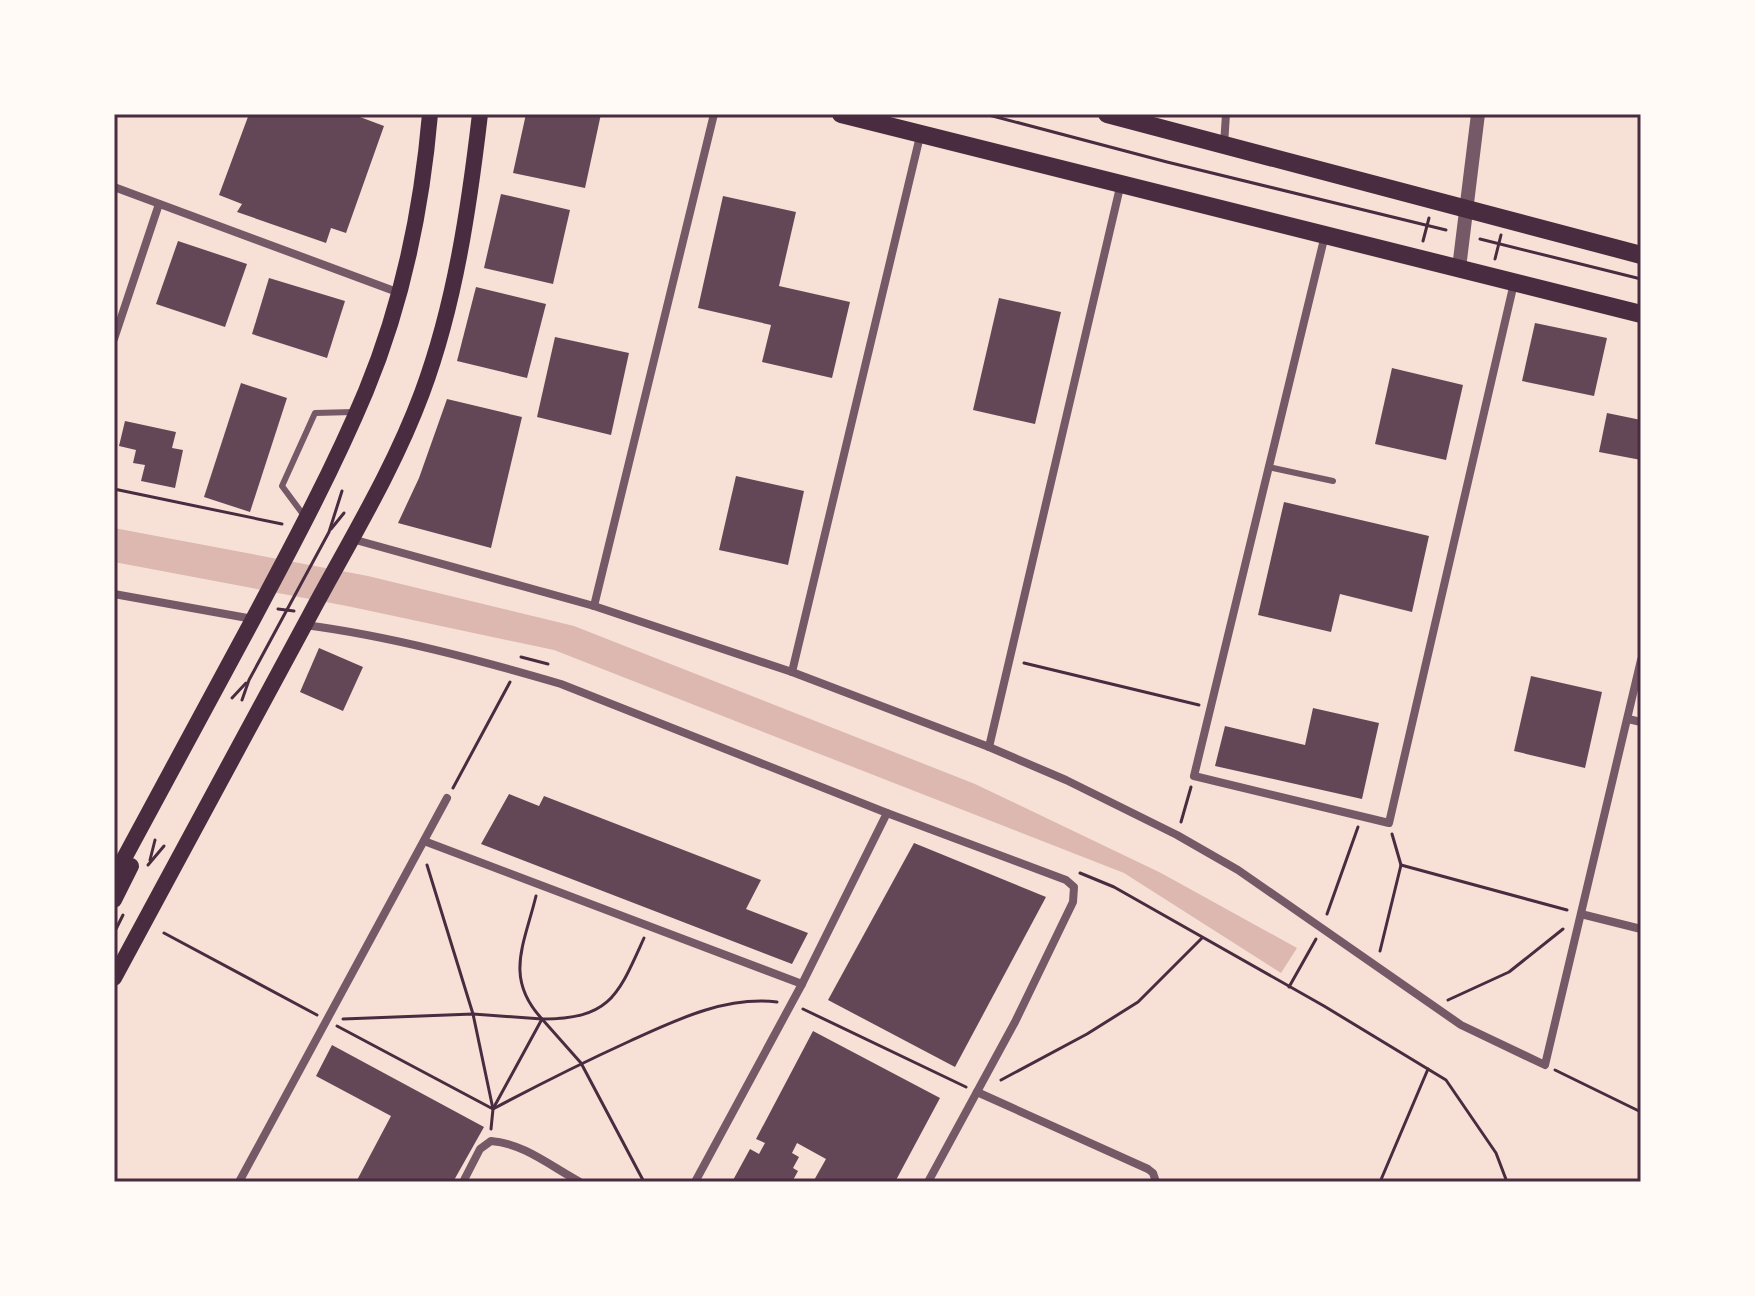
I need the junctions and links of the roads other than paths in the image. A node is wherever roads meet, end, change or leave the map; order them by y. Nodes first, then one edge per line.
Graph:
1 (430, 114) edge
2 (480, 114) edge
3 (714, 114) edge
4 (841, 114) edge
5 (1107, 114) edge
6 (1226, 114) edge
7 (1478, 114) edge
8 (921, 132) junction
9 (1224, 146) junction
10 (1121, 183) junction
11 (114, 187) edge
12 (159, 204) junction
13 (1468, 210) junction
14 (1325, 234) junction
15 (1641, 255) edge
16 (1459, 268) junction
17 (1515, 282) junction
18 (397, 292) junction
19 (1641, 314) edge
20 (114, 339) edge
21 (357, 411) junction
22 (1268, 467) junction
23 (1333, 481) dead end
24 (302, 529) junction
25 (349, 544) junction
26 (114, 594) edge
27 (594, 606) junction
28 (253, 619) junction
29 (305, 625) junction
30 (1641, 660) edge
31 (792, 672) junction
32 (1628, 719) junction
33 (1641, 722) edge
34 (989, 747) junction
35 (447, 798) road end
36 (887, 813) junction
37 (138, 833) junction
38 (423, 844) junction
39 (180, 855) junction
40 (114, 877) edge
41 (114, 900) edge
42 (1581, 914) junction
43 (1641, 929) edge
44 (114, 944) edge
45 (114, 978) edge
46 (802, 984) junction
47 (977, 1092) junction
48 (1156, 1180) edge
49 (239, 1182) edge
50 (463, 1182) edge
51 (580, 1182) edge
52 (695, 1182) edge
53 (928, 1182) edge

1 - 18 main road
2 - 25 main road
3 - 27 street
4 - 8 main road
5 - 9 main road
6 - 9 street
7 - 13 street
8 - 10 main road
8 - 31 street
9 - 13 main road
10 - 14 main road
10 - 34 street
11 - 12 street
12 - 18 street
12 - 20 street
13 - 15 main road
13 - 16 street
14 - 16 main road
14 - 22 street
16 - 17 main road
17 - 19 main road
17 - 22 street
18 - 21 main road
21 - 24 main road
21 - 24 lane
22 - 23 lane
24 - 28 main road
25 - 27 street
25 - 29 main road
26 - 28 street
27 - 31 street
28 - 37 main road
29 - 36 street
29 - 39 main road
30 - 32 street
31 - 34 street
32 - 33 street
32 - 42 street
34 - 42 street
35 - 38 street
36 - 46 street
36 - 47 street
37 - 40 main road
37 - 41 main road
38 - 46 street
38 - 49 street
39 - 44 main road
39 - 45 main road
42 - 43 street
46 - 52 street
47 - 48 street
47 - 53 street
50 - 51 street

